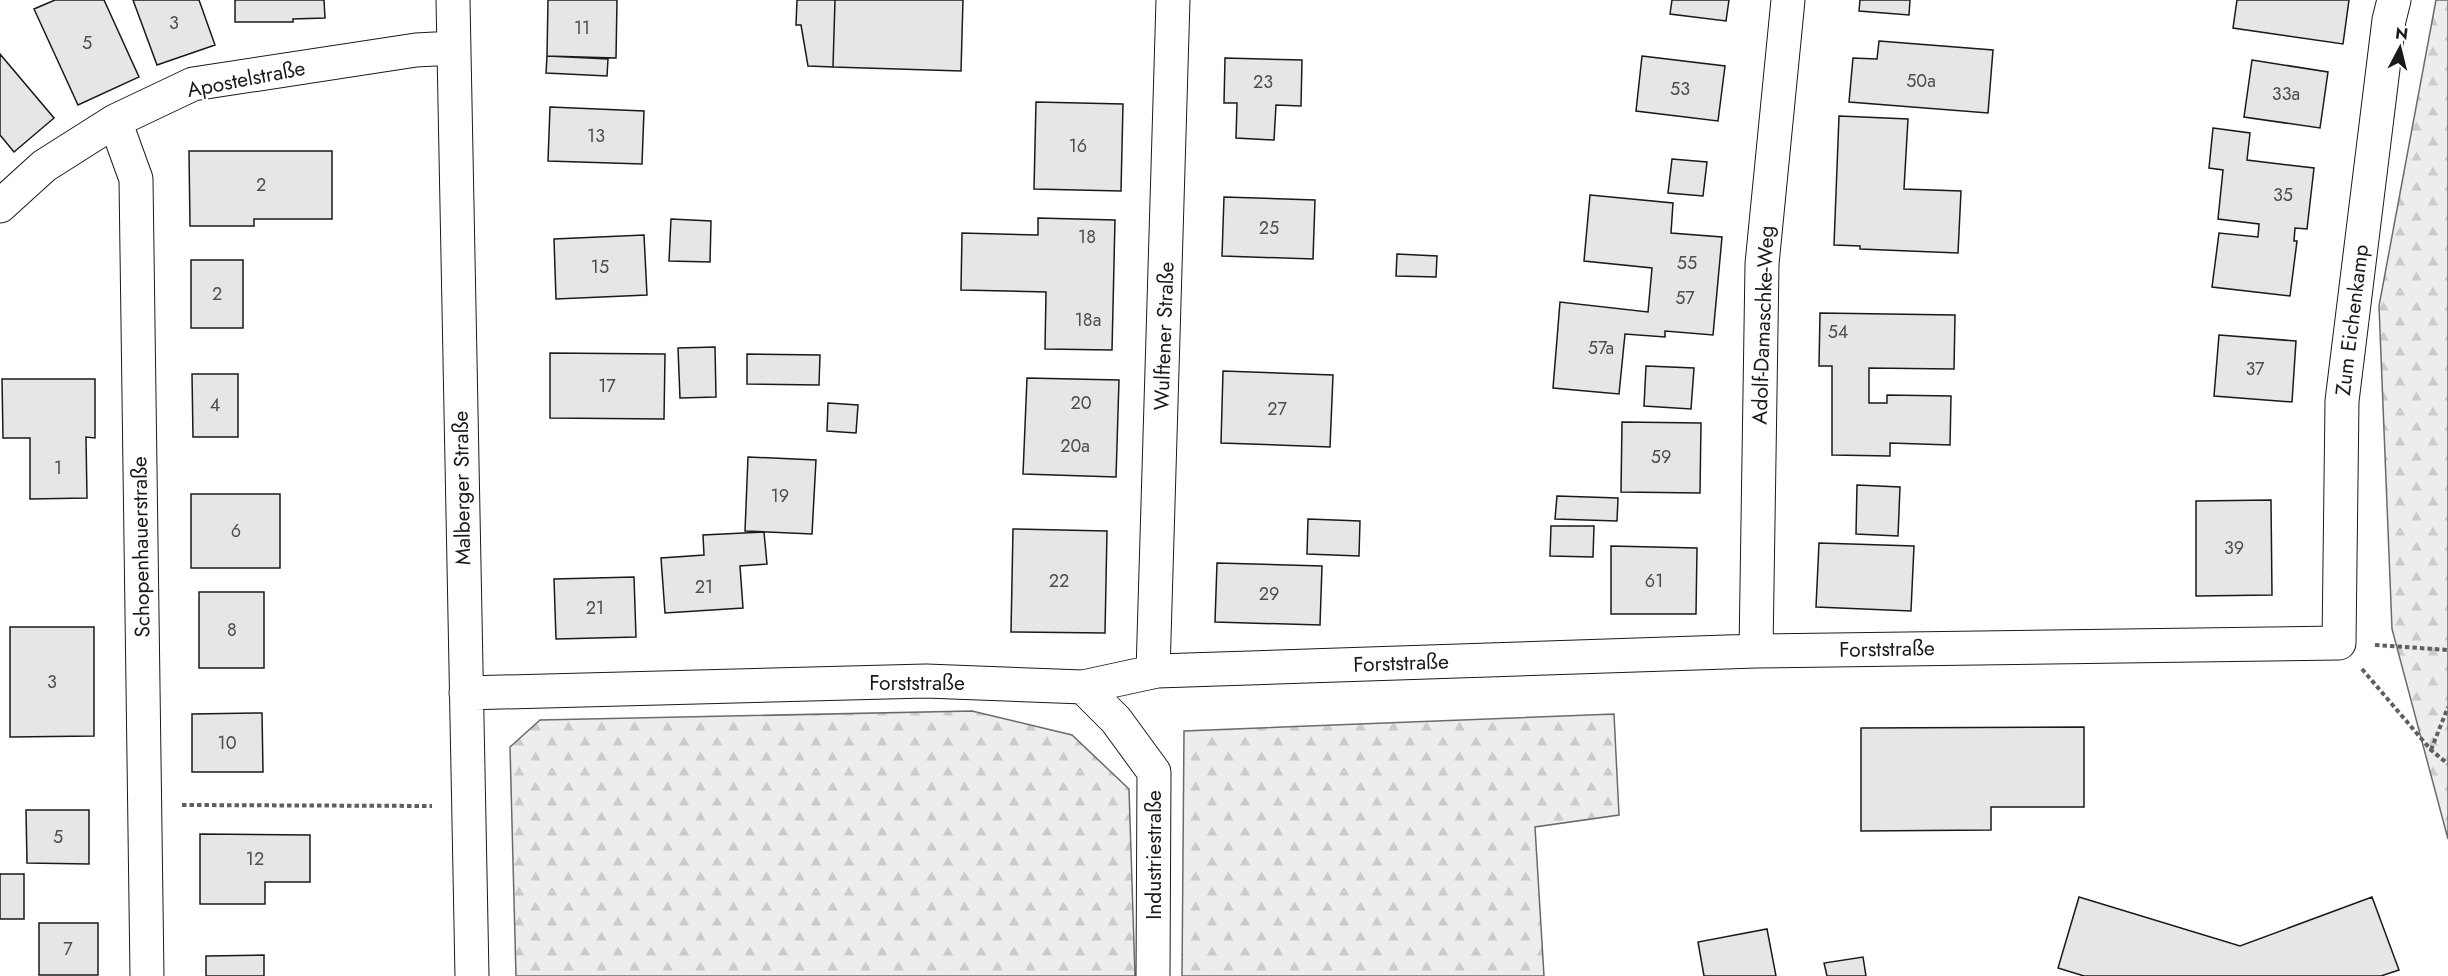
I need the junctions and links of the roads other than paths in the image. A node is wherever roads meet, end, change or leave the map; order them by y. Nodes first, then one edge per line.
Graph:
1 (453, 0) edge
2 (1173, 0) edge
3 (1788, 0) edge
4 (2394, 0) edge
5 (454, 48) junction
6 (115, 121) junction
7 (0, 206) edge
8 (2338, 643) joint
9 (1756, 651) junction
10 (1153, 672) junction
11 (1083, 687) junction
12 (466, 693) junction
13 (147, 976) edge
14 (472, 976) edge
15 (1154, 976) edge

1 - 5 street, Malberger Straße
2 - 10 street, Wulftener Straße
3 - 9 street, Adolf-Damaschke-Weg
4 - 8 street, Zum Eichenkamp
5 - 6 street, Apostelstraße
5 - 12 street, Malberger Straße
6 - 7 street, Apostelstraße
6 - 13 street, Schopenhauerstraße
8 - 9 street, Forststraße
9 - 10 street, Forststraße
10 - 11 street, Forststraße
11 - 12 street, Forststraße
11 - 15 street, Industriestraße
12 - 14 street, Malberger Straße

